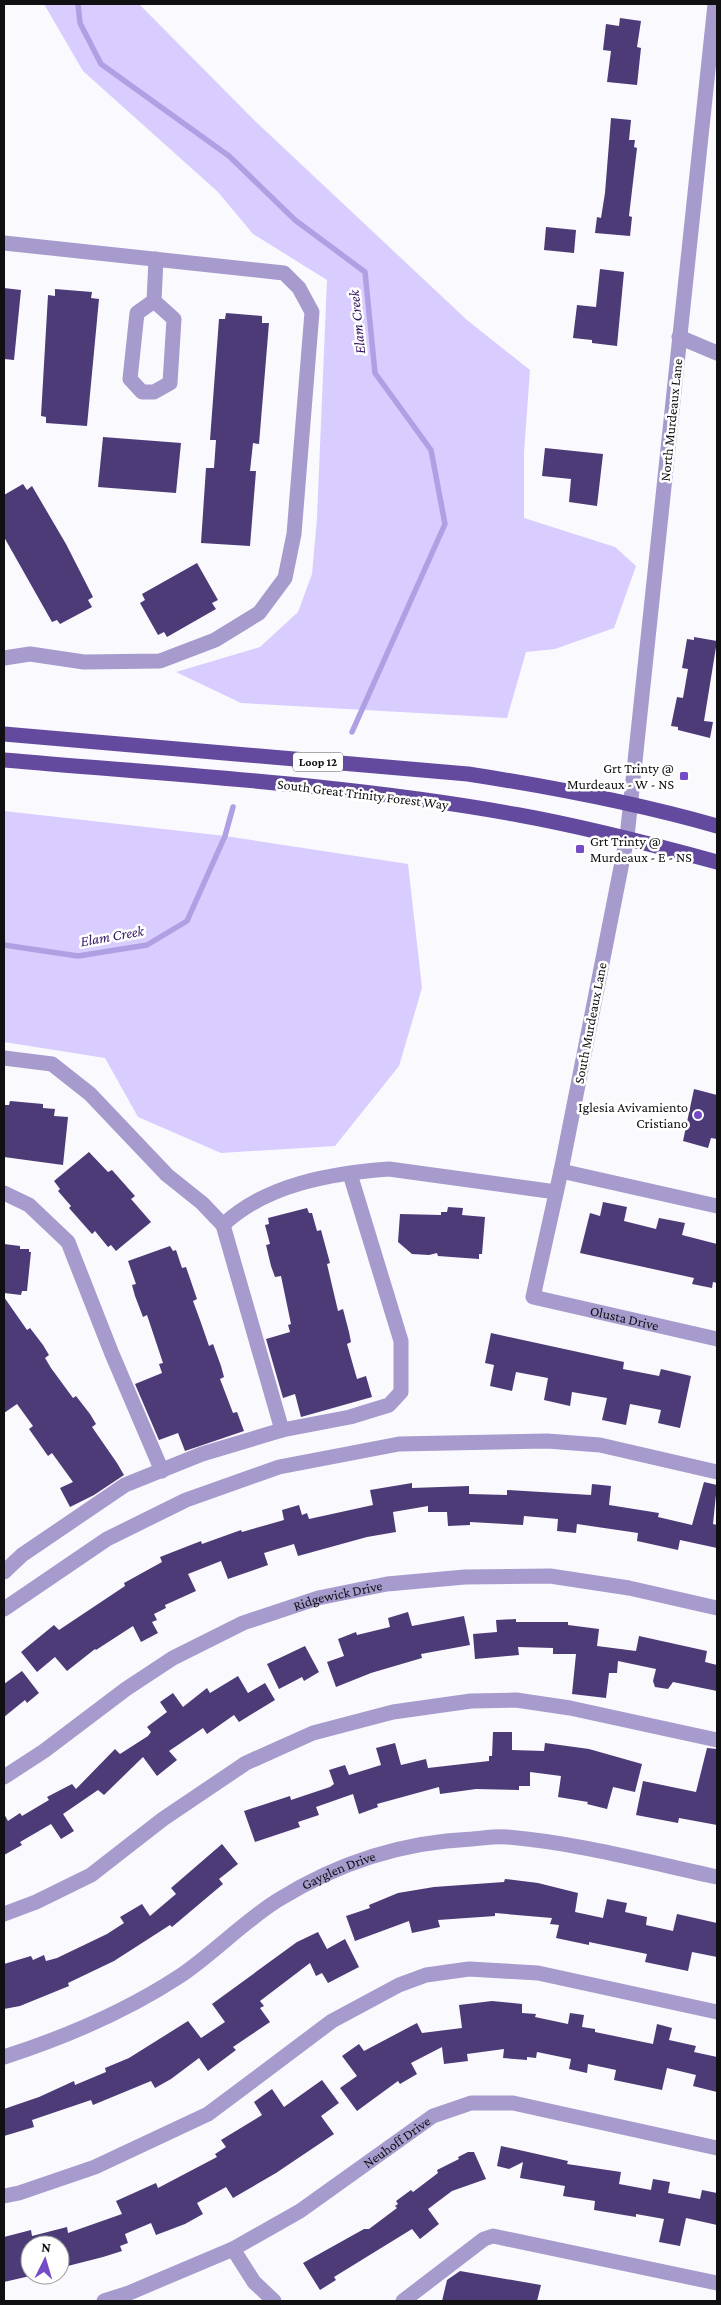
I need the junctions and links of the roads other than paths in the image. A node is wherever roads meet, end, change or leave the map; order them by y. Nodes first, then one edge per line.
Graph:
1 (715, 4) edge
2 (4, 242) edge
3 (156, 259) junction
4 (154, 301) junction
5 (679, 337) junction
6 (717, 353) edge
7 (6, 653) edge
8 (4, 734) edge
9 (4, 760) edge
10 (631, 804) junction
11 (717, 826) edge
12 (627, 837) junction
13 (717, 862) edge
14 (4, 1058) edge
15 (561, 1171) junction
16 (350, 1174) junction
17 (4, 1192) edge
18 (556, 1192) junction
19 (717, 1206) edge
20 (223, 1225) junction
21 (533, 1297) joint
22 (717, 1338) edge
23 (282, 1430) junction
24 (162, 1471) junction
25 (717, 1472) edge
26 (4, 1572) edge
27 (717, 1608) edge
28 (4, 1609) edge
29 (717, 1740) edge
30 (4, 1777) edge
31 (717, 1878) edge
32 (4, 1914) edge
33 (717, 2012) edge
34 (4, 2057) edge
35 (717, 2148) edge
36 (4, 2196) edge
37 (233, 2249) junction
38 (717, 2283) edge
39 (104, 2301) edge
40 (274, 2301) edge
41 (403, 2301) edge

1 - 5 street, North Murdeaux Lane
2 - 3 street
3 - 4 street
3 - 7 street
4 - 4 street
5 - 6 street
5 - 10 street, North Murdeaux Lane
8 - 10 main road, South Great Trinity Forest Way / Loop 12
9 - 12 main road, South Great Trinity Forest Way / Loop 12
10 - 11 main road, South Great Trinity Forest Way / Loop 12
10 - 12 street, North Murdeaux Lane
12 - 13 main road, South Great Trinity Forest Way / Loop 12
12 - 15 street, South Murdeaux Lane
14 - 20 street
15 - 18 street, South Murdeaux Lane
15 - 19 street
16 - 18 street
16 - 20 street
16 - 23 street
17 - 24 street
18 - 21 street, South Murdeaux Lane
20 - 23 street
21 - 22 street, Olusta Drive
23 - 24 street
24 - 26 street
25 - 28 street
27 - 30 street, Ridgewick Drive
29 - 32 street
31 - 34 street, Gayglen Drive
33 - 36 street
35 - 37 street, Neuhoff Drive
37 - 39 street, Neuhoff Drive
37 - 40 street
38 - 41 street

